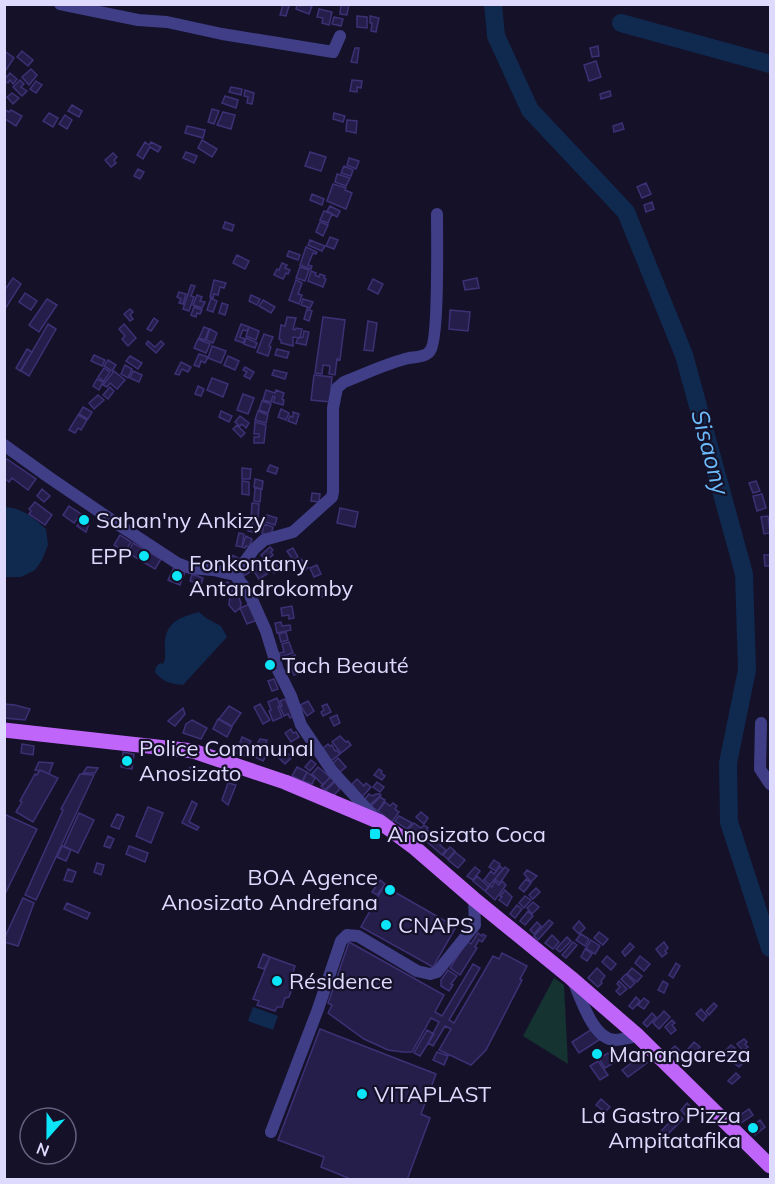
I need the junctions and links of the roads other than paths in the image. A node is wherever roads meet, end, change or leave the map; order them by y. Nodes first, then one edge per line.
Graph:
1 (60, 4) edge
2 (77, 6) edge
3 (340, 36) dead end
4 (437, 214) dead end
5 (4, 445) edge
6 (235, 575) junction
7 (761, 723) dead end
8 (4, 730) edge
9 (771, 784) edge
10 (378, 821) junction
11 (474, 899) junction
12 (571, 978) junction
13 (638, 1036) junction
14 (271, 1132) dead end
15 (771, 1166) edge

1 - 2 street
2 - 3 street
4 - 6 street
5 - 6 street
6 - 10 street
7 - 9 street
8 - 10 main road
10 - 11 main road
11 - 12 main road
11 - 14 street
12 - 13 main road
12 - 13 street
13 - 15 main road

